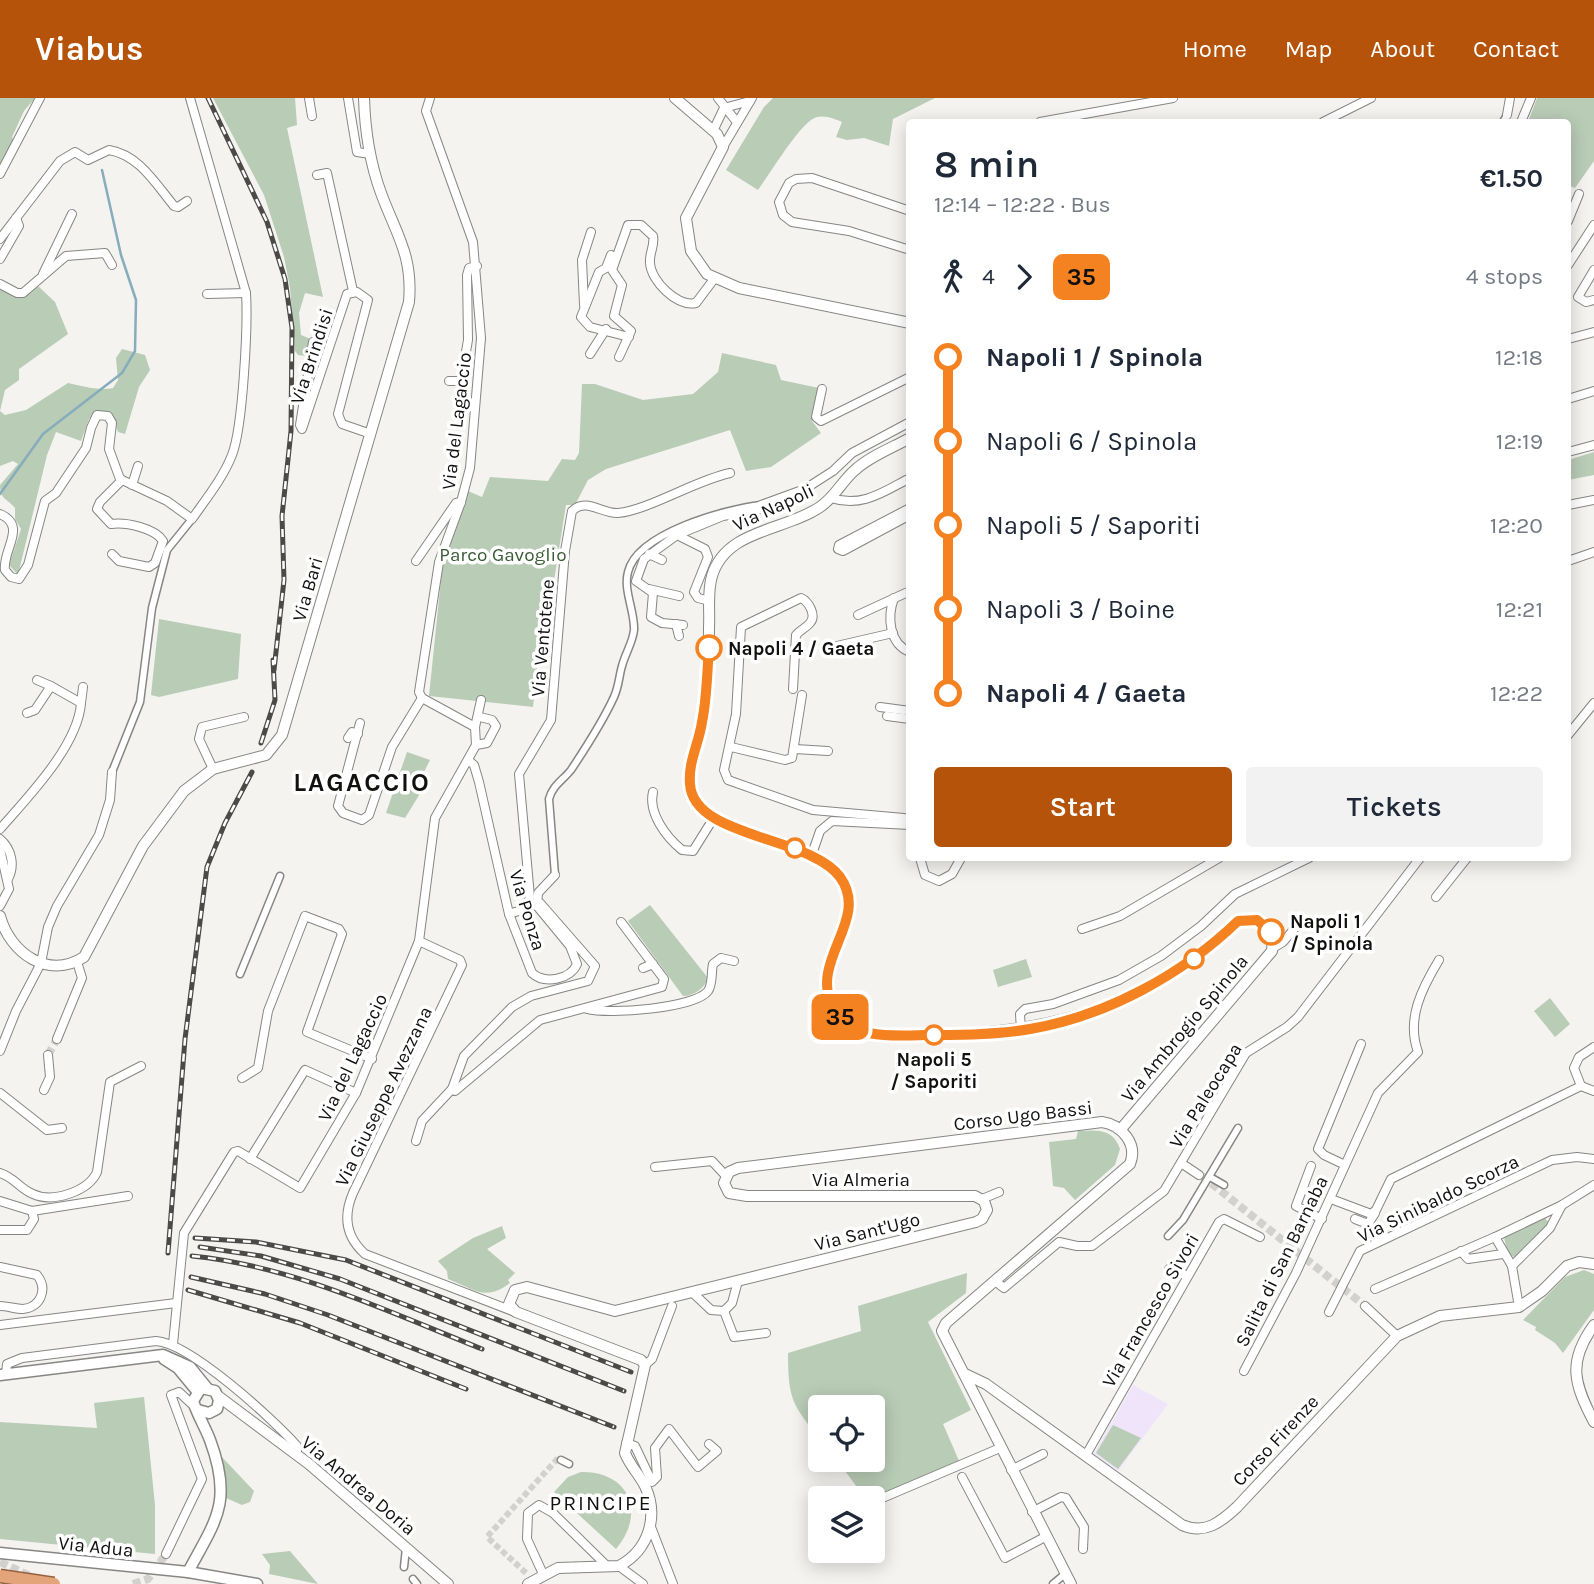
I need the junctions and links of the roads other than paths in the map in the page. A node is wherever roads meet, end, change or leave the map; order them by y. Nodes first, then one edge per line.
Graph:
1 (40, 98) edge
2 (190, 98) edge
3 (309, 98) edge
4 (348, 98) edge
5 (364, 98) edge
6 (430, 98) edge
7 (675, 98) edge
8 (718, 98) edge
9 (1173, 98) edge
10 (1371, 98) edge
11 (1510, 98) edge
12 (1531, 98) edge
13 (751, 99) edge
14 (724, 108) junction
15 (312, 116) dead end
16 (1057, 119) edge
17 (1329, 119) edge
18 (1505, 119) edge
19 (1522, 119) edge
20 (736, 121) junction
21 (711, 129) junction
22 (723, 147) junction
23 (370, 153) junction
24 (0, 174) edge
25 (317, 175) dead end
26 (1579, 194) dead end
27 (187, 201) dead end
28 (906, 210) edge
29 (72, 214) dead end
30 (1571, 214) edge
31 (16, 218) junction
32 (1594, 225) edge
33 (622, 228) dead end
34 (591, 232) dead end
35 (0, 239) edge
36 (906, 249) edge
37 (0, 259) edge
38 (1571, 260) edge
39 (112, 265) dead end
40 (477, 266) junction
41 (1594, 270) edge
42 (714, 279) junction
43 (40, 280) junction
44 (0, 284) edge
45 (353, 291) junction
46 (246, 293) junction
47 (207, 294) dead end
48 (1594, 300) edge
49 (585, 308) junction
50 (906, 322) edge
51 (606, 329) junction
52 (1594, 332) edge
53 (629, 337) junction
54 (1571, 339) edge
55 (313, 342) dead end
56 (590, 354) dead end
57 (618, 356) dead end
58 (906, 379) edge
59 (449, 381) dead end
60 (822, 389) dead end
61 (1594, 391) edge
62 (1571, 398) edge
63 (906, 424) edge
64 (371, 433) junction
65 (906, 440) edge
66 (1594, 445) edge
67 (1571, 451) edge
68 (138, 466) dead end
69 (730, 473) dead end
70 (121, 480) junction
71 (906, 480) edge
72 (132, 485) junction
73 (831, 498) junction
74 (1594, 500) edge
75 (461, 502) junction
76 (1571, 504) edge
77 (761, 507) junction
78 (906, 511) edge
79 (0, 514) edge
80 (906, 517) edge
81 (192, 519) junction
82 (677, 535) junction
83 (1594, 552) edge
84 (112, 554) dead end
85 (649, 554) junction
86 (662, 560) dead end
87 (1571, 560) edge
88 (416, 561) dead end
89 (649, 589) junction
90 (906, 593) edge
91 (679, 596) dead end
92 (894, 598) junction
93 (710, 601) junction
94 (858, 615) dead end
95 (893, 633) junction
96 (679, 636) dead end
97 (828, 648) dead end
98 (906, 650) edge
99 (37, 680) dead end
100 (51, 685) junction
101 (83, 687) dead end
102 (793, 689) dead end
103 (802, 695) dead end
104 (422, 698) junction
105 (481, 700) dead end
106 (81, 703) junction
107 (1594, 703) edge
108 (880, 707) dead end
109 (906, 710) edge
110 (27, 713) dead end
111 (244, 716) dead end
112 (887, 716) dead end
113 (480, 717) junction
114 (906, 718) edge
115 (360, 723) dead end
116 (475, 727) junction
117 (1571, 731) edge
118 (358, 734) junction
119 (348, 738) dead end
120 (476, 745) junction
121 (731, 747) junction
122 (795, 749) junction
123 (828, 751) dead end
124 (468, 760) junction
125 (214, 769) junction
126 (112, 772) joint
127 (653, 792) dead end
128 (713, 819) junction
129 (906, 821) edge
130 (906, 825) edge
131 (0, 829) edge
132 (0, 839) edge
133 (0, 849) edge
134 (812, 854) junction
135 (921, 861) edge
136 (959, 861) edge
137 (1214, 861) edge
138 (1303, 861) edge
139 (1418, 861) edge
140 (1465, 861) edge
141 (555, 875) joint
142 (280, 876) dead end
143 (8, 880) junction
144 (1436, 897) dead end
145 (0, 906) edge
146 (537, 906) junction
147 (509, 914) junction
148 (0, 916) edge
149 (1301, 921) dead end
150 (621, 922) dead end
151 (1082, 929) dead end
152 (419, 941) junction
153 (1273, 948) junction
154 (1439, 960) dead end
155 (36, 961) junction
156 (734, 961) dead end
157 (77, 962) junction
158 (653, 964) junction
159 (643, 968) dead end
160 (240, 974) dead end
161 (585, 1009) junction
162 (1021, 1030) junction
163 (57, 1039) tunnel mouth
164 (1361, 1044) dead end
165 (1594, 1047) edge
166 (0, 1051) edge
167 (48, 1055) tunnel mouth
168 (372, 1059) junction
169 (141, 1066) dead end
170 (242, 1078) dead end
171 (1581, 1086) junction
172 (452, 1089) junction
173 (44, 1090) dead end
174 (1594, 1091) edge
175 (0, 1093) edge
176 (356, 1093) junction
177 (62, 1128) dead end
178 (1238, 1128) dead end
179 (1121, 1129) junction
180 (416, 1141) dead end
181 (250, 1158) junction
182 (1594, 1159) edge
183 (1181, 1163) junction
184 (1345, 1165) junction
185 (1311, 1166) dead end
186 (656, 1167) dead end
187 (0, 1173) edge
188 (1199, 1175) tunnel mouth
189 (726, 1176) junction
190 (1210, 1177) junction
191 (1224, 1185) dead end
192 (1594, 1185) edge
193 (999, 1192) dead end
194 (128, 1196) dead end
195 (982, 1199) junction
196 (1331, 1199) junction
197 (0, 1201) edge
198 (1562, 1205) junction
199 (1376, 1210) junction
200 (32, 1211) junction
201 (1322, 1219) junction
202 (1354, 1219) dead end
203 (0, 1230) edge
204 (1168, 1236) dead end
205 (1260, 1237) dead end
206 (1495, 1237) junction
207 (1461, 1251) junction
208 (1503, 1254) junction
209 (1594, 1264) edge
210 (1512, 1266) junction
211 (0, 1267) edge
212 (1169, 1269) dead end
213 (1186, 1277) junction
214 (738, 1281) junction
215 (995, 1281) junction
216 (1375, 1289) dead end
217 (693, 1293) junction
218 (0, 1306) edge
219 (176, 1306) junction
220 (672, 1306) dead end
221 (1365, 1306) tunnel mouth
222 (1519, 1307) junction
223 (724, 1311) junction
224 (516, 1312) junction
225 (1329, 1312) dead end
226 (0, 1325) edge
227 (1594, 1325) edge
228 (766, 1333) dead end
229 (1397, 1336) junction
230 (171, 1341) junction
231 (645, 1365) junction
232 (1244, 1371) dead end
233 (3, 1374) edge
234 (965, 1374) junction
235 (202, 1390) junction
236 (218, 1396) junction
237 (197, 1409) junction
238 (215, 1410) junction
239 (245, 1415) junction
240 (1594, 1422) edge
241 (211, 1441) junction
242 (626, 1443) junction
243 (709, 1444) dead end
244 (1000, 1448) junction
245 (1043, 1454) dead end
246 (297, 1455) junction
247 (1086, 1455) junction
248 (561, 1460) dead end
249 (569, 1464) dead end
250 (1012, 1470) junction
251 (962, 1477) dead end
252 (885, 1498) edge
253 (1032, 1512) junction
254 (651, 1527) junction
255 (1045, 1537) junction
256 (405, 1548) junction
257 (1083, 1549) dead end
258 (0, 1553) edge
259 (166, 1554) tunnel mouth
260 (605, 1564) junction
261 (619, 1566) junction
262 (404, 1567) dead end
263 (188, 1572) junction
264 (1065, 1574) junction
265 (541, 1575) junction
266 (0, 1576) edge
267 (634, 1577) junction
268 (54, 1584) edge
269 (257, 1584) edge
270 (448, 1584) edge
271 (528, 1584) edge
272 (549, 1584) edge
273 (626, 1584) edge
274 (643, 1584) edge
275 (673, 1584) edge
276 (1053, 1584) edge
277 (1070, 1584) edge

1 - 24 street
2 - 46 street
3 - 15 street
4 - 23 street
5 - 23 street, Via Bari
6 - 40 street, Via del Lagaccio
7 - 21 street
8 - 14 street
9 - 16 street
10 - 17 street
11 - 18 street
12 - 19 street
13 - 14 street
13 - 20 street
14 - 20 street
14 - 21 street
20 - 22 street
21 - 22 street
22 - 42 street
23 - 64 street, Via Bari
25 - 45 street, Via Brindisi
26 - 30 street
27 - 31 street
28 - 36 street
29 - 43 street
31 - 35 street
31 - 37 street
32 - 38 street
33 - 49 street
34 - 49 street
39 - 43 street
40 - 59 street, Via del Lagaccio
40 - 75 street, Via del Lagaccio
41 - 48 street
42 - 50 street
42 - 53 street
43 - 44 street
45 - 55 street, Via Brindisi
45 - 64 street, Via Brindisi
46 - 47 street
46 - 81 street
49 - 51 street
51 - 53 street
51 - 56 street
52 - 54 street
53 - 57 street
58 - 60 street
61 - 62 street
63 - 77 street
64 - 125 street, Via Bari
65 - 73 street, Via Napoli
66 - 67 street
68 - 72 street
69 - 147 street, Via Ventotene
70 - 72 street
70 - 79 street
70 - 84 street
71 - 73 street
72 - 81 street
73 - 93 street, Via Napoli
74 - 76 street
75 - 88 street
75 - 104 street, Via del Lagaccio
77 - 82 street
77 - 141 street
78 - 80 street
81 - 126 street
82 - 85 street
82 - 93 street, Via Napoli
83 - 87 street
85 - 86 street
85 - 89 street
89 - 91 street
89 - 96 street
90 - 92 street
92 - 94 street
92 - 95 street
93 - 128 street, Via Napoli
95 - 97 street
95 - 98 street
99 - 100 street
100 - 106 street
100 - 110 street
101 - 106 street
102 - 121 street
103 - 122 street
104 - 116 street
104 - 118 street
105 - 113 street
106 - 131 street
107 - 117 street
108 - 109 street
111 - 125 street
112 - 114 street
113 - 116 street
113 - 120 street, Via del Lagaccio
115 - 118 street
116 - 120 street
118 - 119 street
120 - 124 street, Via del Lagaccio
121 - 122 street
121 - 129 street
122 - 123 street
124 - 147 street, Via Ponza
124 - 152 street, Via del Lagaccio
125 - 157 street, Via Bari
126 - 155 street
127 - 128 street
128 - 134 street
130 - 134 street
132 - 143 street
133 - 143 street
134 - 162 street
135 - 136 street
137 - 151 street
138 - 162 street
139 - 183 street, Via Paleocapa
140 - 144 street
141 - 146 street
142 - 160 street
143 - 145 street
146 - 147 street, Via Ponza
146 - 172 street, Via Ponza
148 - 155 street
149 - 153 street
150 - 158 street
152 - 168 street, Via del Lagaccio
152 - 224 street, Via Giuseppe Avezzana
153 - 162 street
153 - 179 street, Via Ambrogio Spinola
154 - 184 street, Salita di San Barnaba
155 - 157 street
155 - 166 street
156 - 161 street
157 - 163 street
158 - 159 street
158 - 161 street
161 - 172 street
164 - 184 street, Salita di San Barnaba
165 - 171 street
167 - 173 street
168 - 170 street
168 - 176 street, Via del Lagaccio
169 - 187 street
171 - 174 street
171 - 199 street
172 - 180 street, Via Ponza
175 - 177 street
176 - 181 street
176 - 181 street, Via del Lagaccio
178 - 190 street
179 - 189 street, Corso Ugo Bassi
179 - 215 street
181 - 219 street
182 - 225 street, Via Sinibaldo Scorza
183 - 188 street, Via Paleocapa
183 - 215 street, Via Paleocapa
184 - 196 street, Salita di San Barnaba
185 - 201 street
186 - 189 street
189 - 195 street, Via Almeria
190 - 191 street
190 - 204 street
192 - 198 street
193 - 195 street
194 - 200 street
195 - 214 street, Via Sant'Ugo
196 - 199 street
196 - 201 street, Salita di San Barnaba
197 - 200 street
198 - 206 street
198 - 210 street
199 - 202 street
200 - 203 street
201 - 232 street, Salita di San Barnaba
205 - 213 street, Via Francesco Sivori
206 - 207 street
206 - 208 street
207 - 208 street
207 - 216 street
208 - 210 street
209 - 222 street
210 - 222 street
211 - 218 street
212 - 213 street
213 - 247 street, Via Francesco Sivori
214 - 217 street
214 - 223 street
215 - 234 street
217 - 223 street
217 - 224 street
219 - 226 street
219 - 230 street
220 - 231 street
221 - 229 street
222 - 229 street, Corso Firenze
223 - 228 street
224 - 231 street
227 - 240 street
229 - 247 street, Corso Firenze
230 - 233 street
230 - 246 street
231 - 242 street
233 - 235 main road
234 - 244 street
234 - 247 street, Corso Firenze
235 - 236 main road
235 - 237 main road
236 - 238 main road
236 - 239 street, Via Andrea Doria
237 - 238 main road
237 - 241 main road
237 - 259 street
238 - 239 street, Via Andrea Doria
238 - 241 main road
239 - 246 street, Via Andrea Doria
241 - 263 main road
242 - 243 street
242 - 254 street
244 - 250 street
244 - 252 street
245 - 250 street
246 - 256 street, Via Andrea Doria
248 - 249 street
250 - 253 street
251 - 255 street
253 - 255 street
253 - 257 street
254 - 261 street
254 - 275 street
255 - 264 street
256 - 262 street
256 - 270 street, Via Andrea Doria
258 - 263 main road, Via Adua
260 - 261 street
260 - 265 street
260 - 265 street
261 - 267 street
263 - 269 main road, Via Adua
264 - 276 street
264 - 277 street
265 - 271 street
265 - 272 street
266 - 268 highway, bridge
267 - 273 street
267 - 274 street

